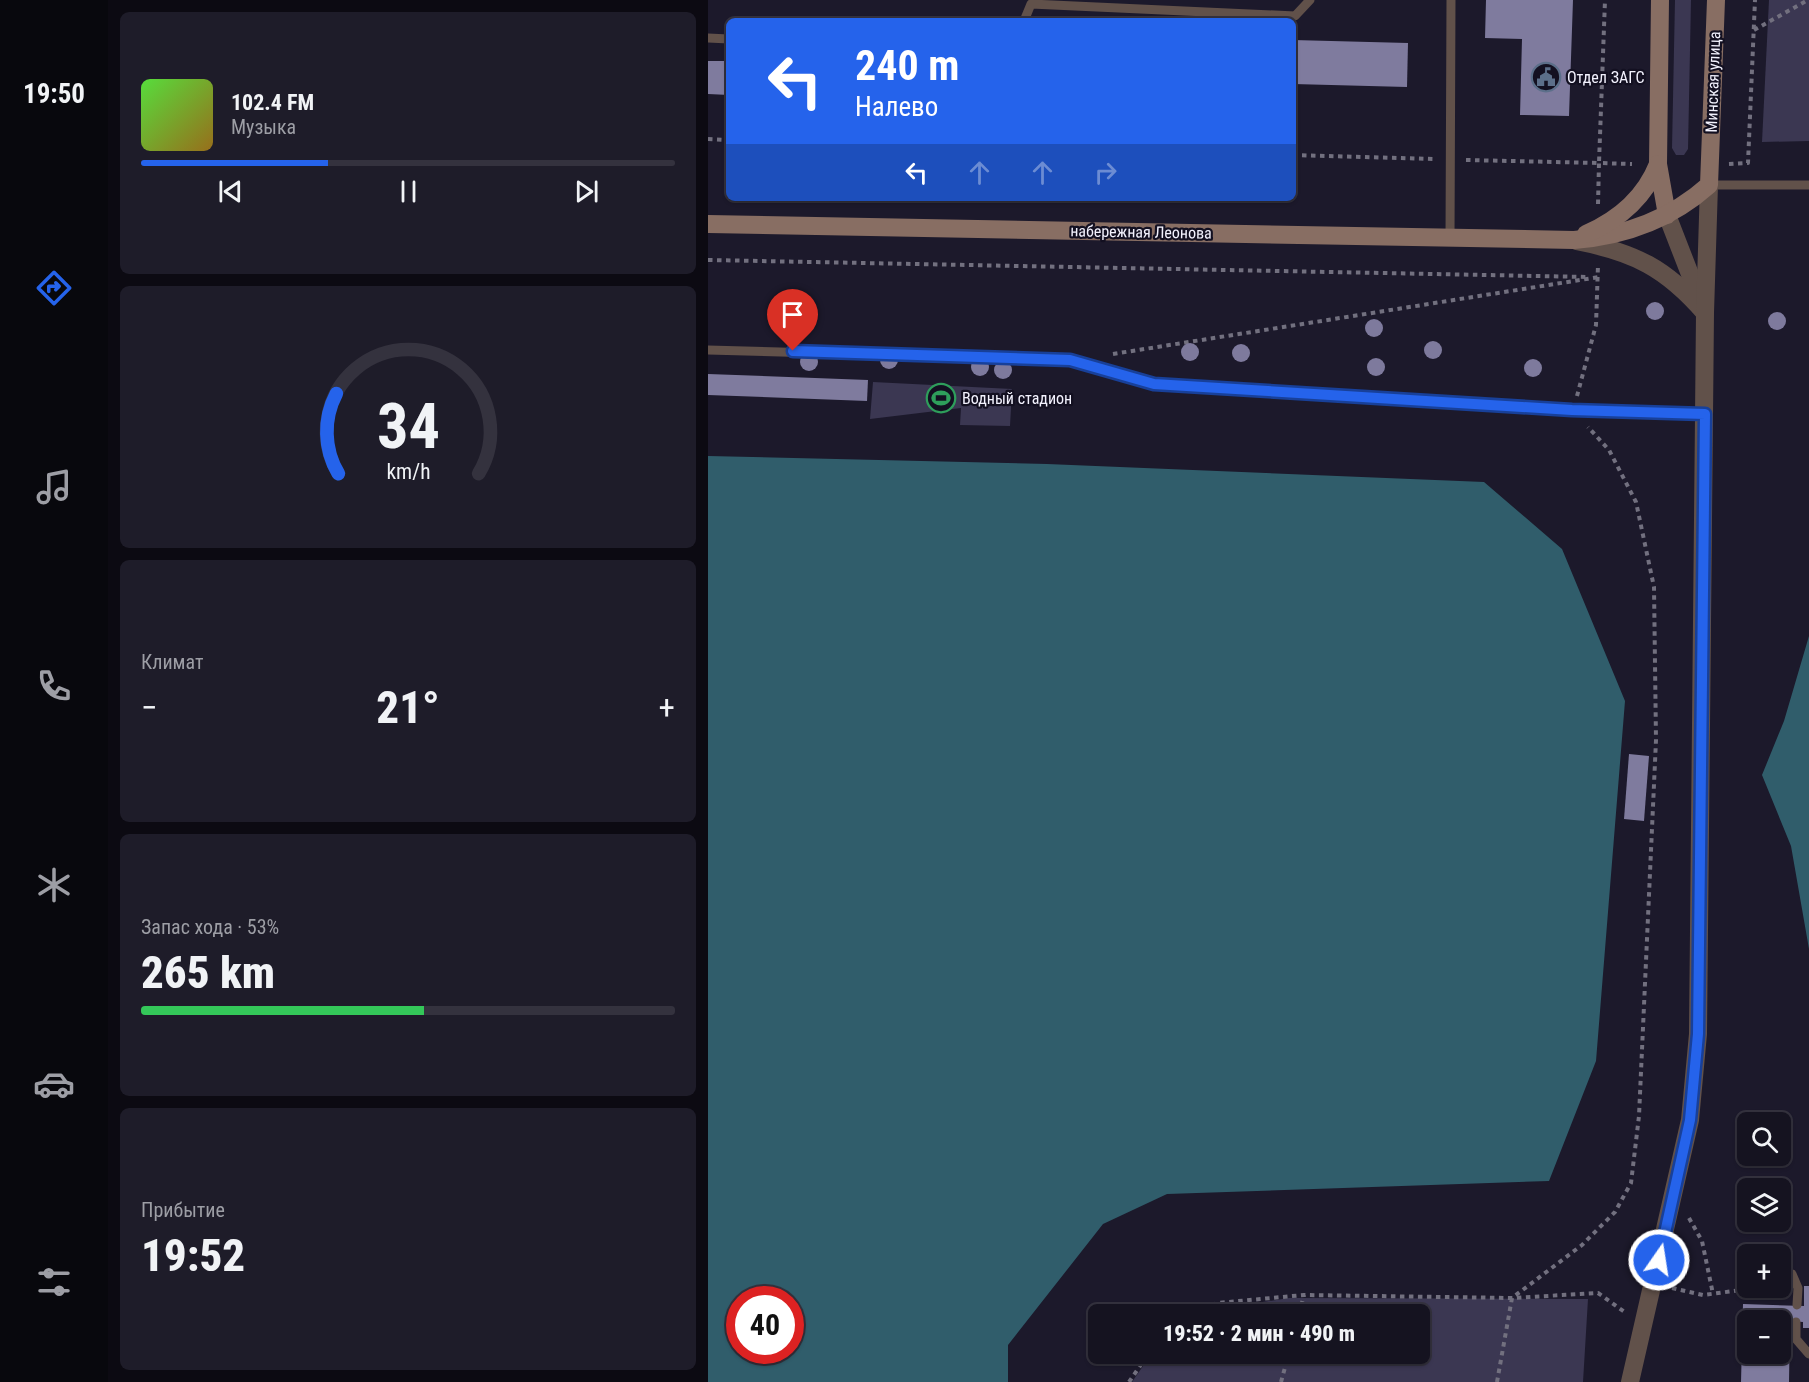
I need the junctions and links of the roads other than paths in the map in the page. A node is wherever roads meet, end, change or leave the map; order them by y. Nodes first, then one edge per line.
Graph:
1 (1166, 0) edge
2 (1310, 0) edge
3 (1451, 0) edge
4 (1660, 0) edge
5 (1716, 0) edge
6 (1030, 2) edge
7 (1166, 11) junction
8 (1025, 18) edge
9 (708, 38) edge
10 (726, 39) edge
11 (1658, 164) junction
12 (1709, 185) junction
13 (1809, 185) edge
14 (1668, 215) junction
15 (708, 224) edge
16 (1450, 238) junction
17 (1574, 240) junction
18 (1705, 313) junction
19 (708, 350) edge
20 (1705, 414) junction
21 (1792, 1274) dead end
22 (1797, 1305) dead end
23 (1796, 1322) dead end
24 (1809, 1354) edge
25 (1630, 1382) edge

1 - 7 lane
2 - 7 lane
3 - 16 lane
4 - 11 main road
5 - 12 main road, Минская улица
6 - 7 lane
6 - 8 lane
9 - 10 lane
11 - 14 main road
11 - 17 main road
12 - 13 lane
12 - 14 main road, набережная Леонова
12 - 18 street
14 - 17 main road, набережная Леонова
14 - 18 street
15 - 16 main road, набережная Леонова
16 - 17 main road, набережная Леонова
17 - 18 street
18 - 20 street
19 - 20 lane
20 - 25 street
21 - 22 lane
23 - 24 lane

